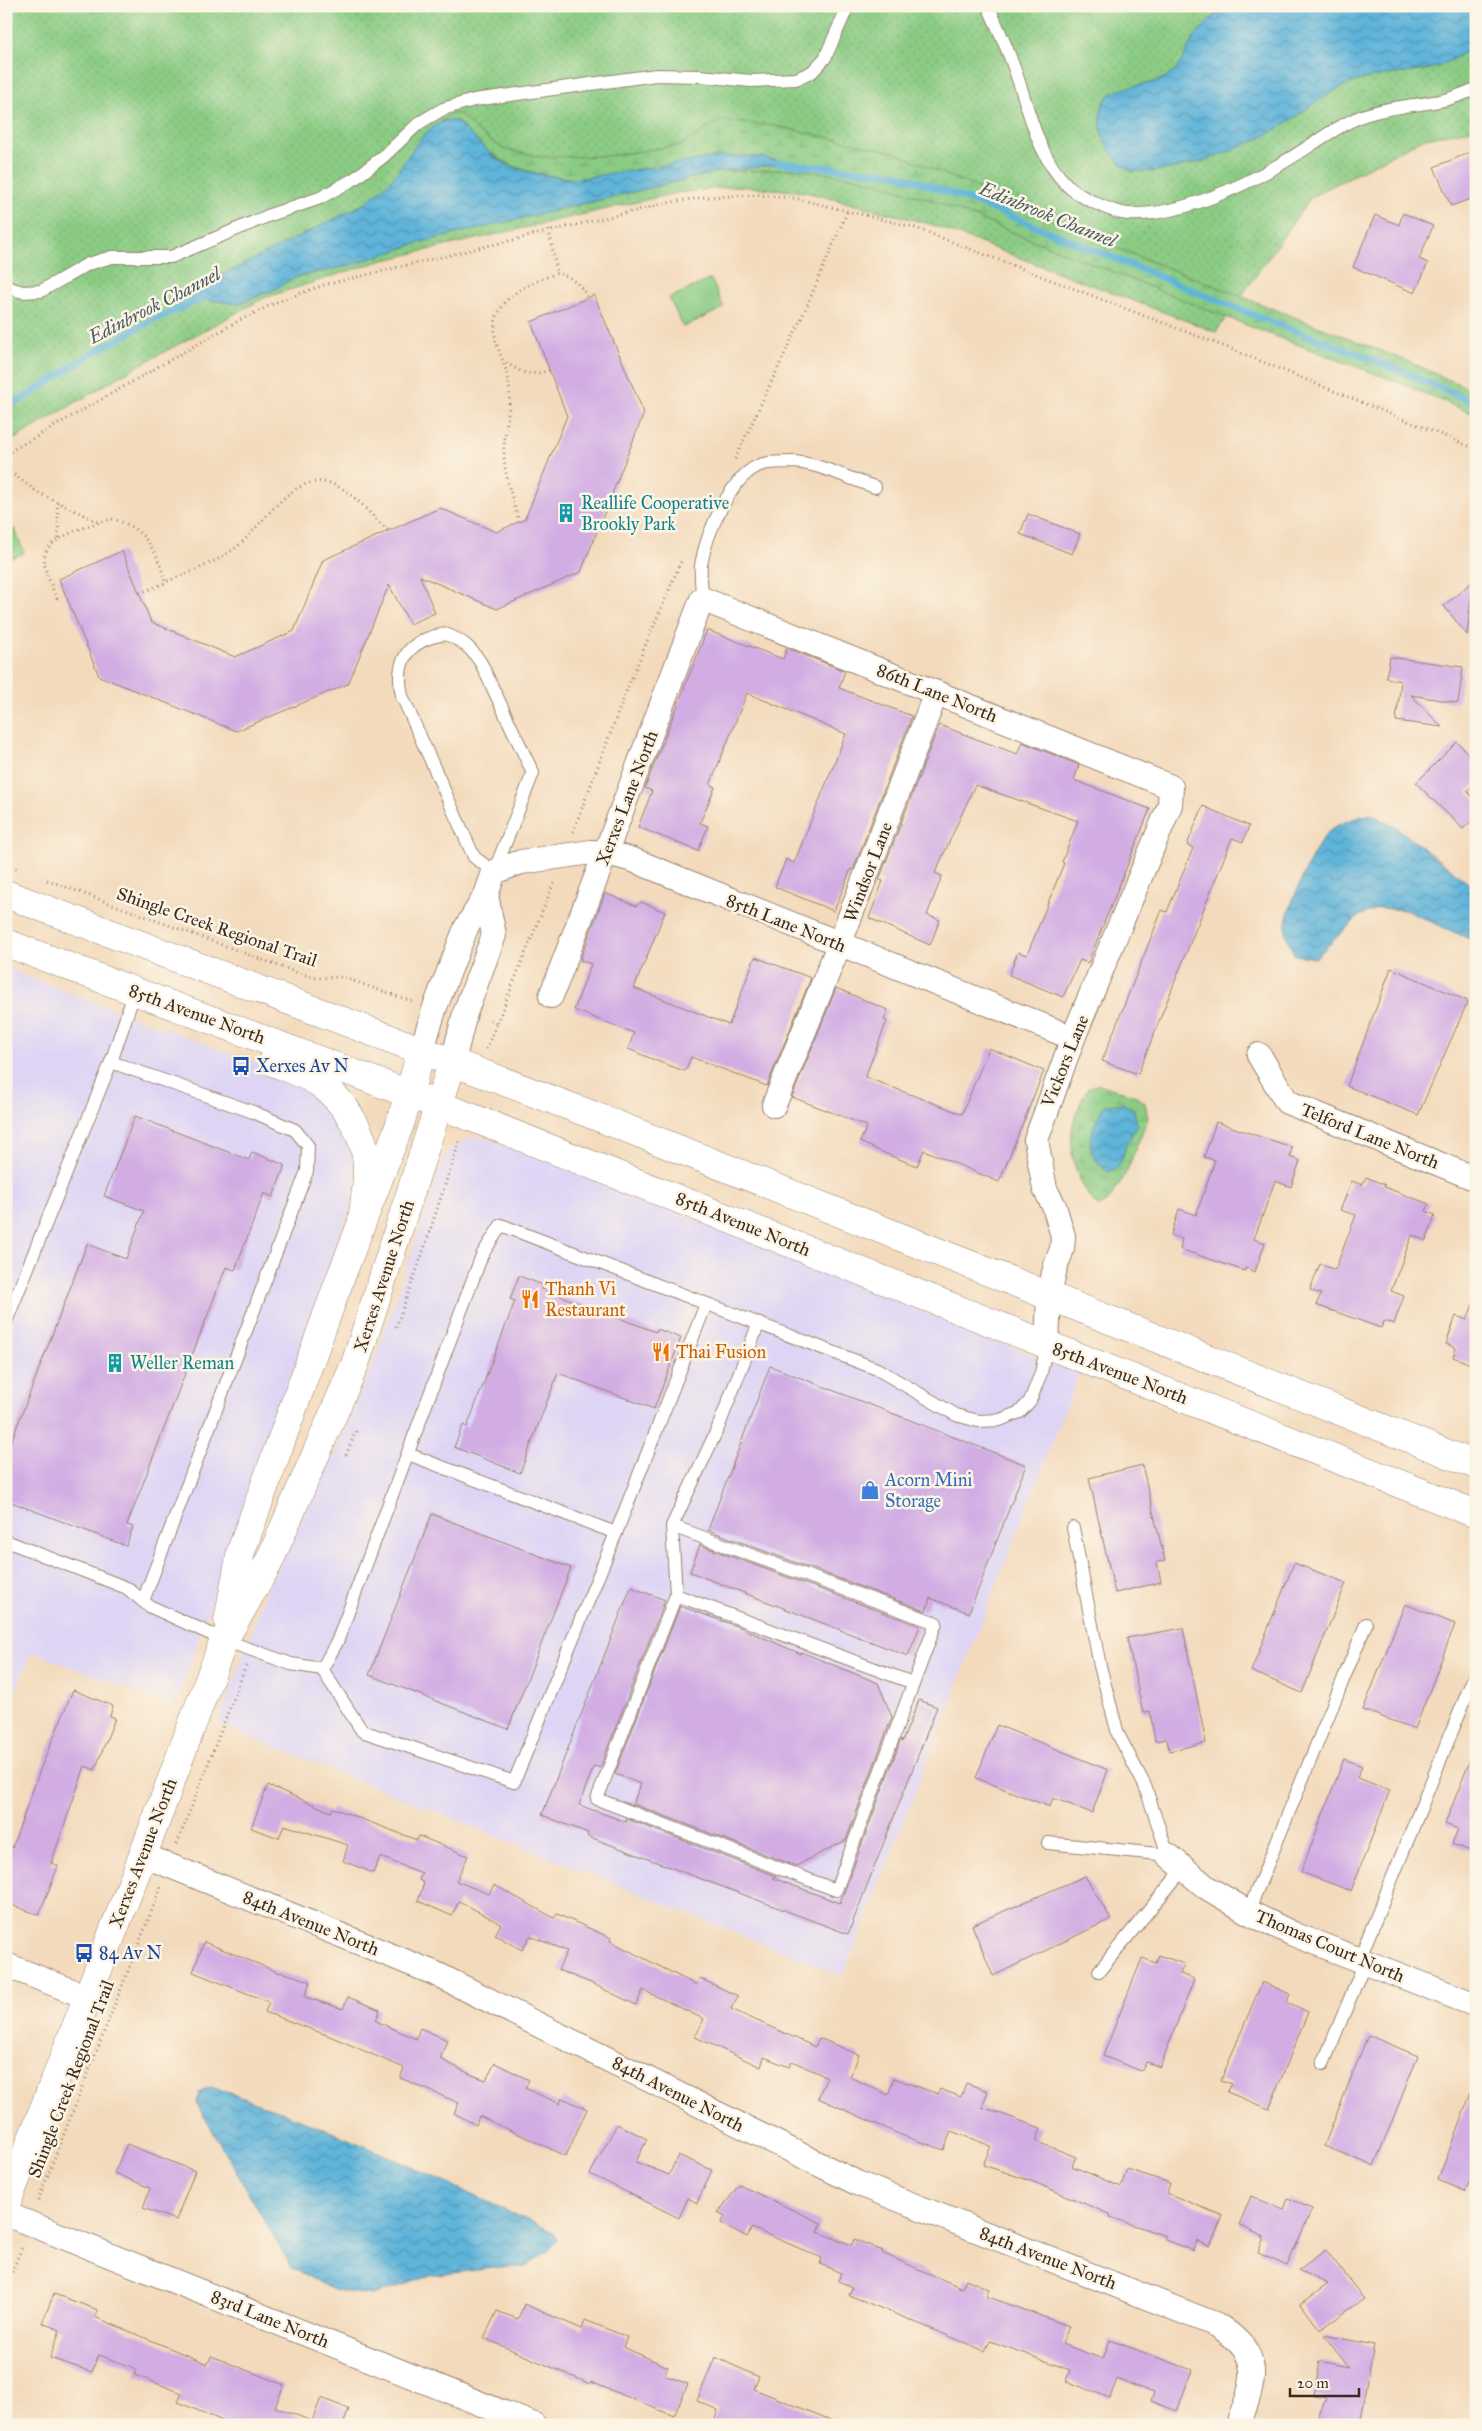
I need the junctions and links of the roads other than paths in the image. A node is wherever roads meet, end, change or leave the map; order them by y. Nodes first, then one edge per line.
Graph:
1 (848, 6) edge
2 (988, 6) edge
3 (1476, 89) edge
4 (6, 286) edge
5 (875, 487) dead end
6 (702, 599) junction
7 (936, 693) junction
8 (1171, 787) joint
9 (607, 853) junction
10 (494, 872) junction
11 (6, 894) edge
12 (486, 895) junction
13 (6, 943) edge
14 (839, 945) junction
15 (135, 991) junction
16 (551, 996) dead end
17 (1073, 1038) junction
18 (422, 1049) junction
19 (1259, 1055) dead end
20 (453, 1061) junction
21 (111, 1062) junction
22 (410, 1094) junction
23 (439, 1105) junction
24 (774, 1105) dead end
25 (1476, 1179) edge
26 (362, 1221) junction
27 (1048, 1297) junction
28 (706, 1304) junction
29 (6, 1322) edge
30 (758, 1325) junction
31 (1047, 1344) junction
32 (408, 1454) junction
33 (1476, 1465) edge
34 (1476, 1514) edge
35 (672, 1526) junction
36 (1073, 1528) dead end
37 (616, 1533) junction
38 (6, 1541) edge
39 (676, 1595) junction
40 (143, 1601) junction
41 (1366, 1624) dead end
42 (224, 1640) junction
43 (322, 1668) junction
44 (1476, 1672) edge
45 (914, 1683) junction
46 (1048, 1843) dead end
47 (143, 1855) junction
48 (1176, 1861) junction
49 (1248, 1912) junction
50 (1362, 1961) junction
51 (6, 1965) edge
52 (1099, 1971) dead end
53 (87, 1997) junction
54 (1475, 2002) edge
55 (1323, 2064) dead end
56 (6, 2204) edge
57 (6, 2214) edge
58 (534, 2425) edge
59 (1238, 2425) edge

1 - 4 lane
2 - 3 lane
5 - 6 lane
6 - 7 street, 86th Lane North
6 - 9 street, Xerxes Lane North
7 - 8 street, 86th Lane North
7 - 14 street, Windsor Lane
8 - 17 street, Vickors Lane
9 - 10 street, 85th Lane North
9 - 14 street, 85th Lane North
9 - 16 street, Xerxes Lane North
10 - 10 lane
10 - 12 street, Xerxes Avenue North
11 - 18 main road
12 - 18 street, Xerxes Avenue North
12 - 20 street, Xerxes Avenue North
13 - 15 main road, 85th Avenue North
14 - 17 street, 85th Lane North
14 - 24 street, Windsor Lane
15 - 21 lane
15 - 22 main road, 85th Avenue North
15 - 26 main road
17 - 27 street, Vickors Lane
18 - 20 main road
18 - 22 main road, Xerxes Avenue North
19 - 25 street, Telford Lane North
20 - 23 main road, Xerxes Avenue North
20 - 27 main road
21 - 29 lane
21 - 40 lane
22 - 23 main road, 85th Avenue North
22 - 26 main road, Xerxes Avenue North
23 - 31 main road, 85th Avenue North
23 - 42 main road, Xerxes Avenue North
26 - 42 main road, Xerxes Avenue North
27 - 31 street, Vickors Lane
27 - 33 main road
28 - 30 lane
28 - 32 lane
28 - 37 lane
30 - 31 lane
30 - 35 lane
31 - 34 main road, 85th Avenue North
32 - 37 lane
32 - 43 lane
35 - 39 lane
35 - 45 lane
36 - 48 lane
37 - 43 lane
38 - 40 lane
39 - 45 lane
39 - 45 lane
40 - 42 lane
41 - 49 lane
42 - 43 lane
42 - 47 main road, Xerxes Avenue North
44 - 50 lane
46 - 48 lane
47 - 53 main road, Xerxes Avenue North
47 - 59 street, 84th Avenue North
48 - 49 street, Thomas Court North
48 - 52 lane
49 - 50 street, Thomas Court North
50 - 54 street, Thomas Court North
50 - 55 lane
51 - 53 street
53 - 56 main road, Xerxes Avenue North
57 - 58 street, 83rd Lane North

